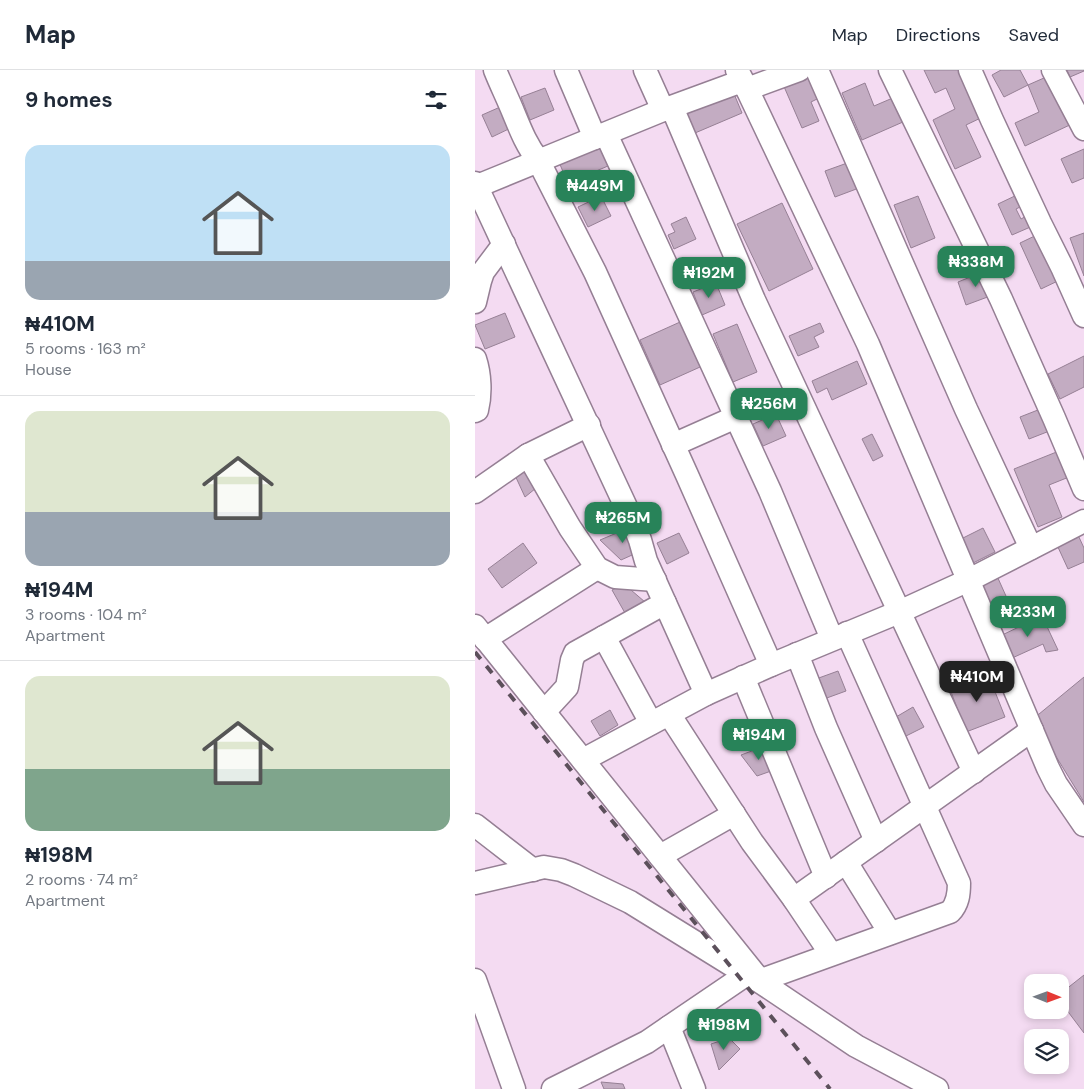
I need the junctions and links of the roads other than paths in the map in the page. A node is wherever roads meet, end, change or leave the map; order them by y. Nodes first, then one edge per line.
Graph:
1 (495, 70) edge
2 (566, 70) edge
3 (645, 70) edge
4 (799, 70) edge
5 (817, 70) edge
6 (890, 70) edge
7 (971, 70) edge
8 (1053, 70) edge
9 (742, 80) edge
10 (1079, 106) edge
11 (663, 110) junction
12 (1084, 129) edge
13 (601, 136) junction
14 (538, 160) junction
15 (476, 185) edge
16 (504, 244) junction
17 (475, 302) edge
18 (1084, 316) edge
19 (475, 359) edge
20 (475, 411) edge
21 (736, 417) junction
22 (589, 425) junction
23 (673, 445) junction
24 (528, 455) junction
25 (1084, 490) edge
26 (475, 492) edge
27 (1084, 521) edge
28 (1031, 548) junction
29 (597, 568) junction
30 (655, 580) junction
31 (969, 580) junction
32 (665, 603) junction
33 (899, 612) junction
34 (480, 633) edge
35 (840, 636) junction
36 (604, 637) junction
37 (797, 654) junction
38 (771, 665) junction
39 (743, 677) junction
40 (706, 694) junction
41 (544, 712) junction
42 (660, 718) junction
43 (1033, 730) junction
44 (583, 760) junction
45 (974, 772) junction
46 (925, 807) junction
47 (734, 814) junction
48 (1084, 825) edge
49 (475, 826) edge
50 (876, 841) junction
51 (660, 856) junction
52 (846, 862) junction
53 (533, 870) junction
54 (826, 876) junction
55 (475, 883) edge
56 (794, 899) junction
57 (890, 933) junction
58 (831, 954) junction
59 (753, 977) junction
60 (475, 980) edge
61 (669, 1028) junction
62 (560, 1088) edge
63 (514, 1089) edge
64 (694, 1089) edge
65 (937, 1089) edge

1 - 14 street
2 - 13 street
3 - 11 street
4 - 9 street
5 - 28 street
6 - 25 street
7 - 18 street
8 - 10 street
9 - 11 street
9 - 31 street
10 - 12 street
11 - 13 street
11 - 33 street
13 - 14 street
13 - 21 street
14 - 15 street
14 - 23 street
15 - 16 street
16 - 17 street
16 - 22 street
19 - 20 street
21 - 23 street
21 - 35 street
22 - 24 street
22 - 30 street
23 - 38 street
24 - 26 street
24 - 29 street
27 - 28 street
28 - 31 street
29 - 30 street
29 - 34 street
30 - 32 street
31 - 33 street
31 - 43 street
32 - 36 street
32 - 40 street
33 - 35 street
33 - 45 street
34 - 41 street
35 - 37 street
35 - 46 street
36 - 41 street
36 - 42 street
37 - 38 street
37 - 50 street
38 - 39 street
39 - 40 street
39 - 54 street
40 - 42 street
41 - 44 street
42 - 44 street
42 - 47 street
43 - 45 street
43 - 48 street
44 - 51 street
45 - 46 street
46 - 50 street
46 - 57 street
47 - 51 street
47 - 56 street
49 - 53 street
50 - 52 street
51 - 59 street
52 - 54 street
52 - 57 street
53 - 55 street
53 - 59 street
54 - 56 street
56 - 58 street
57 - 58 street
58 - 59 street
59 - 61 street
59 - 65 street
60 - 63 street
61 - 62 street
61 - 64 street

